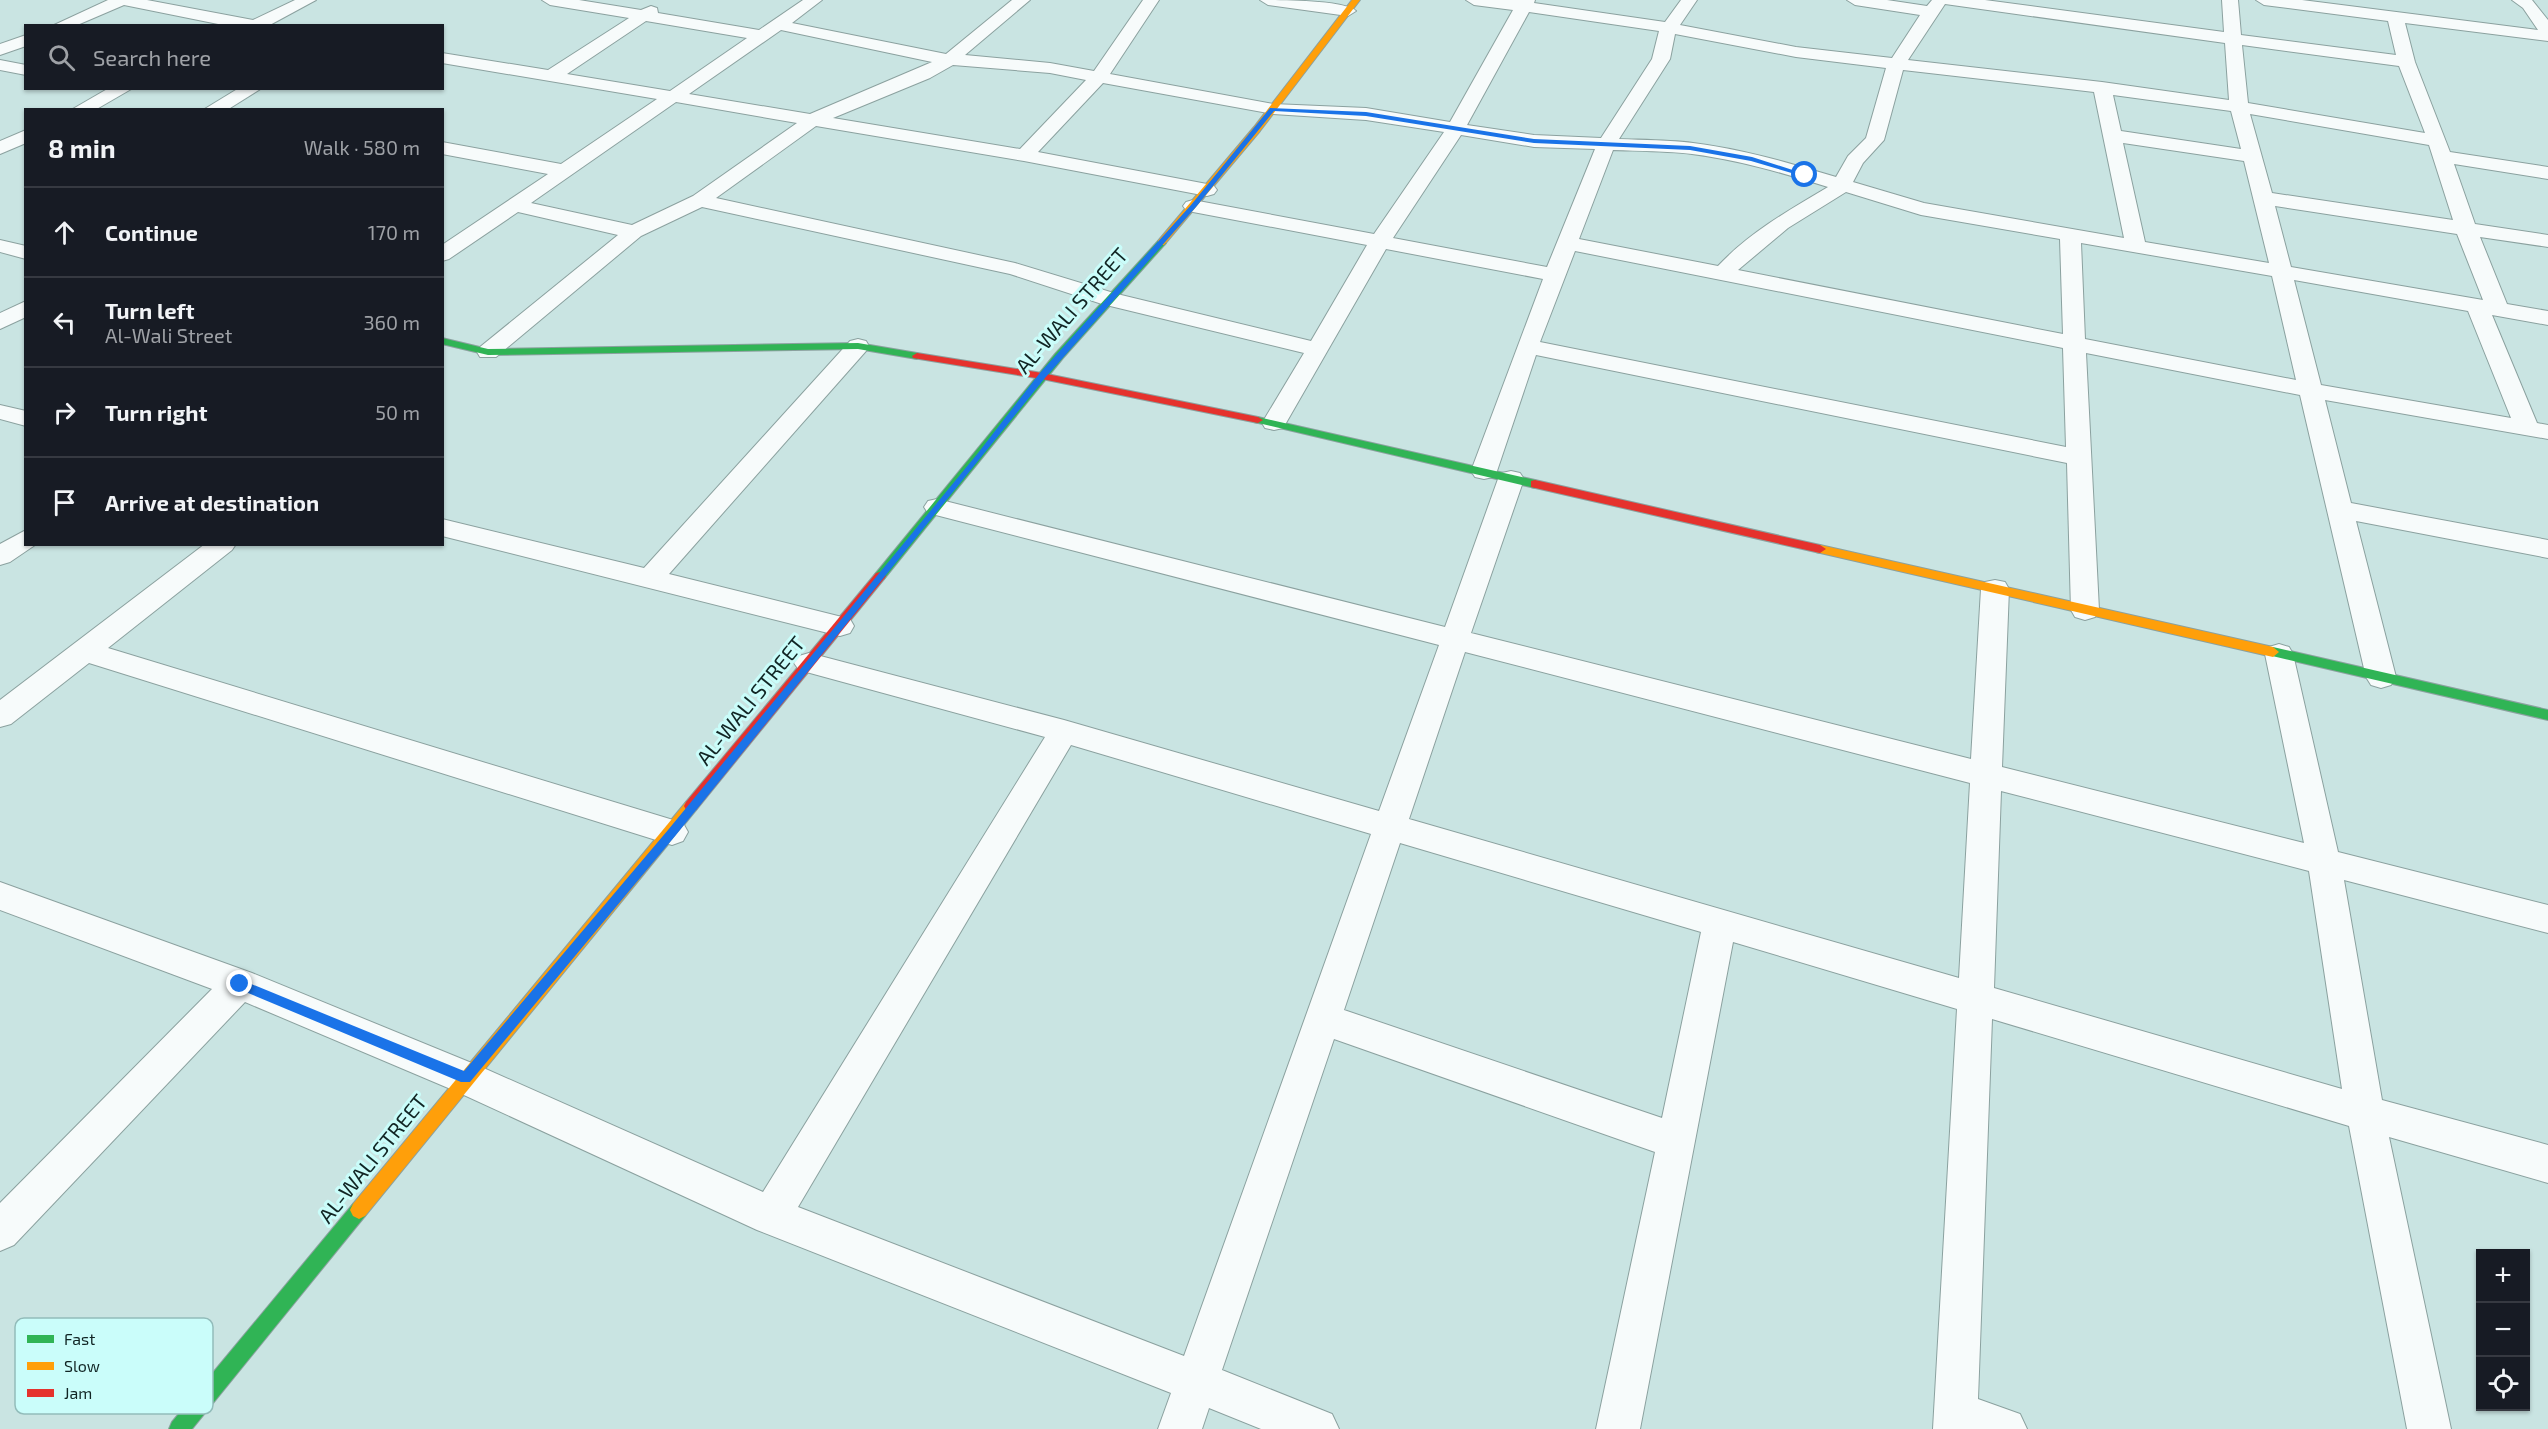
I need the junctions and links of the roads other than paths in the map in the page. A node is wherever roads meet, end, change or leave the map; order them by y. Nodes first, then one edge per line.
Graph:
1 (122, 0) edge
2 (308, 0) edge
3 (550, 0) edge
4 (814, 0) edge
5 (1022, 0) edge
6 (1151, 0) edge
7 (1268, 0) edge
8 (1474, 0) edge
9 (1689, 0) edge
10 (1858, 0) edge
11 (1949, 0) edge
12 (2230, 0) edge
13 (2264, 0) edge
14 (2520, 0) edge
15 (1525, 4) edge
16 (661, 5) dead end
17 (1352, 6) edge
18 (1937, 6) edge
19 (643, 15) junction
20 (2395, 17) junction
21 (65, 24) edge
22 (250, 24) edge
23 (257, 24) edge
24 (780, 25) junction
25 (1668, 29) junction
26 (2548, 34) edge
27 (763, 36) junction
28 (2235, 38) junction
29 (24, 41) edge
30 (0, 50) edge
31 (444, 58) edge
32 (949, 60) junction
33 (2406, 62) junction
34 (0, 64) edge
35 (1896, 65) junction
36 (24, 70) edge
37 (553, 75) junction
38 (1099, 77) junction
39 (2102, 87) junction
40 (116, 90) edge
41 (250, 90) edge
42 (675, 96) junction
43 (84, 108) edge
44 (221, 108) edge
45 (2239, 108) junction
46 (1273, 109) junction
47 (814, 119) junction
48 (1455, 130) junction
49 (2113, 136) junction
50 (24, 137) edge
51 (1606, 145) junction
52 (0, 148) edge
53 (444, 148) edge
54 (2440, 149) junction
55 (1024, 155) junction
56 (2253, 156) junction
57 (565, 171) junction
58 (2548, 173) edge
59 (1841, 187) junction
60 (1207, 190) junction
61 (2263, 198) junction
62 (700, 200) junction
63 (514, 205) junction
64 (1193, 206) junction
65 (2466, 229) junction
66 (634, 232) junction
67 (2070, 236) junction
68 (2548, 241) edge
69 (1380, 242) junction
70 (1568, 243) junction
71 (2136, 247) junction
72 (444, 252) edge
73 (1724, 272) junction
74 (2282, 273) junction
75 (1556, 275) junction
76 (1110, 299) junction
77 (2488, 308) junction
78 (24, 309) edge
79 (2548, 318) edge
80 (0, 322) edge
81 (444, 342) edge
82 (2074, 344) junction
83 (858, 346) junction
84 (1527, 346) junction
85 (1317, 349) junction
86 (488, 352) junction
87 (1042, 376) junction
88 (2310, 390) junction
89 (1274, 423) junction
90 (2537, 430) edge
91 (2081, 458) junction
92 (1497, 475) junction
93 (937, 507) junction
94 (2339, 510) junction
95 (444, 528) edge
96 (24, 540) edge
97 (220, 546) edge
98 (2548, 549) edge
99 (0, 556) edge
100 (650, 579) junction
101 (1995, 589) junction
102 (2085, 610) junction
103 (840, 626) junction
104 (1455, 639) junction
105 (85, 651) junction
106 (2278, 654) junction
107 (809, 663) junction
108 (2381, 677) junction
109 (2548, 715) edge
110 (0, 716) edge
111 (1064, 731) junction
112 (1987, 775) junction
113 (1390, 826) junction
114 (672, 832) junction
115 (2324, 862) junction
116 (0, 896) edge
117 (2548, 919) edge
118 (1720, 923) junction
119 (240, 984) junction
120 (1976, 998) junction
121 (1322, 1019) junction
122 (466, 1078) junction
123 (2365, 1113) junction
124 (1676, 1141) junction
125 (2548, 1164) edge
126 (6, 1216) edge
127 (771, 1216) junction
128 (1196, 1382) junction
129 (213, 1387) edge
130 (191, 1414) edge
131 (1956, 1422) edge
132 (179, 1429) edge
133 (1180, 1429) edge
134 (1317, 1429) edge
135 (1618, 1429) edge
136 (2005, 1429) edge
137 (2429, 1429) edge

1 - 21 street
1 - 22 street
2 - 23 street
3 - 19 street
4 - 24 street
5 - 32 street
6 - 38 street
7 - 17 street
8 - 15 street
9 - 25 street
10 - 18 street
11 - 28 street
12 - 28 street
13 - 20 street
14 - 26 street
15 - 25 street
15 - 48 street
16 - 19 street
17 - 46 main road, AL-WALI STREET
18 - 35 street
19 - 27 street
19 - 37 street
20 - 26 street
20 - 33 street
24 - 27 street
24 - 32 street
25 - 35 street
25 - 51 street
27 - 42 street
28 - 33 street
28 - 45 street
29 - 30 street
31 - 37 street
32 - 38 street
32 - 47 street
33 - 54 street
34 - 36 street
35 - 39 street
35 - 59 street
37 - 42 street
38 - 46 street
38 - 55 street
39 - 45 street
39 - 49 street
40 - 43 street
41 - 44 street
42 - 47 street
42 - 57 street
45 - 54 street
45 - 56 street
46 - 48 street
46 - 60 main road, AL-WALI STREET
47 - 55 street
47 - 62 street
48 - 51 street
48 - 69 street
49 - 56 street
49 - 71 street
50 - 52 street
51 - 59 street
51 - 70 street
53 - 57 street
54 - 58 street
54 - 65 street
55 - 60 street
56 - 61 street
57 - 63 street
59 - 67 street
59 - 73 street
60 - 64 main road, AL-WALI STREET
61 - 65 street
61 - 74 street
62 - 66 street
62 - 76 street
63 - 66 street
63 - 72 street
64 - 69 street
64 - 76 main road, AL-WALI STREET
65 - 68 street
65 - 77 street
66 - 86 street
67 - 71 street
67 - 82 street
69 - 75 street
69 - 85 street
70 - 73 street
70 - 75 street
71 - 74 street
73 - 82 street
74 - 77 street
74 - 88 street
75 - 84 street
76 - 85 street
76 - 87 main road, AL-WALI STREET
77 - 79 street
77 - 90 street
78 - 80 street
81 - 86 main road
82 - 88 street
82 - 91 street
83 - 86 main road
83 - 87 main road
83 - 100 street
84 - 91 street
84 - 92 street
85 - 89 street
87 - 89 main road
87 - 93 main road, AL-WALI STREET
88 - 90 street
88 - 94 street
89 - 92 main road
91 - 102 street
92 - 101 main road
92 - 104 street
93 - 103 main road, AL-WALI STREET
93 - 104 street
94 - 98 street
94 - 108 street
95 - 100 street
96 - 99 street
97 - 105 street
100 - 103 street
101 - 102 main road
101 - 112 street
102 - 106 main road
103 - 107 main road, AL-WALI STREET
104 - 112 street
104 - 113 street
105 - 110 street
105 - 114 street
106 - 108 main road
106 - 115 street
107 - 111 street
107 - 114 main road, AL-WALI STREET
108 - 109 main road
111 - 113 street
111 - 127 street
112 - 115 street
112 - 120 street
113 - 118 street
113 - 121 street
114 - 122 main road, AL-WALI STREET
115 - 117 street
115 - 123 street
116 - 119 street
118 - 120 street
118 - 124 street
119 - 122 street
119 - 126 street
120 - 123 street
120 - 131 street
121 - 124 street
121 - 128 street
122 - 127 street
122 - 129 main road, AL-WALI STREET
123 - 125 street
123 - 137 street
124 - 135 street
127 - 128 street
128 - 133 street
128 - 134 street
130 - 132 main road, AL-WALI STREET
131 - 136 street

